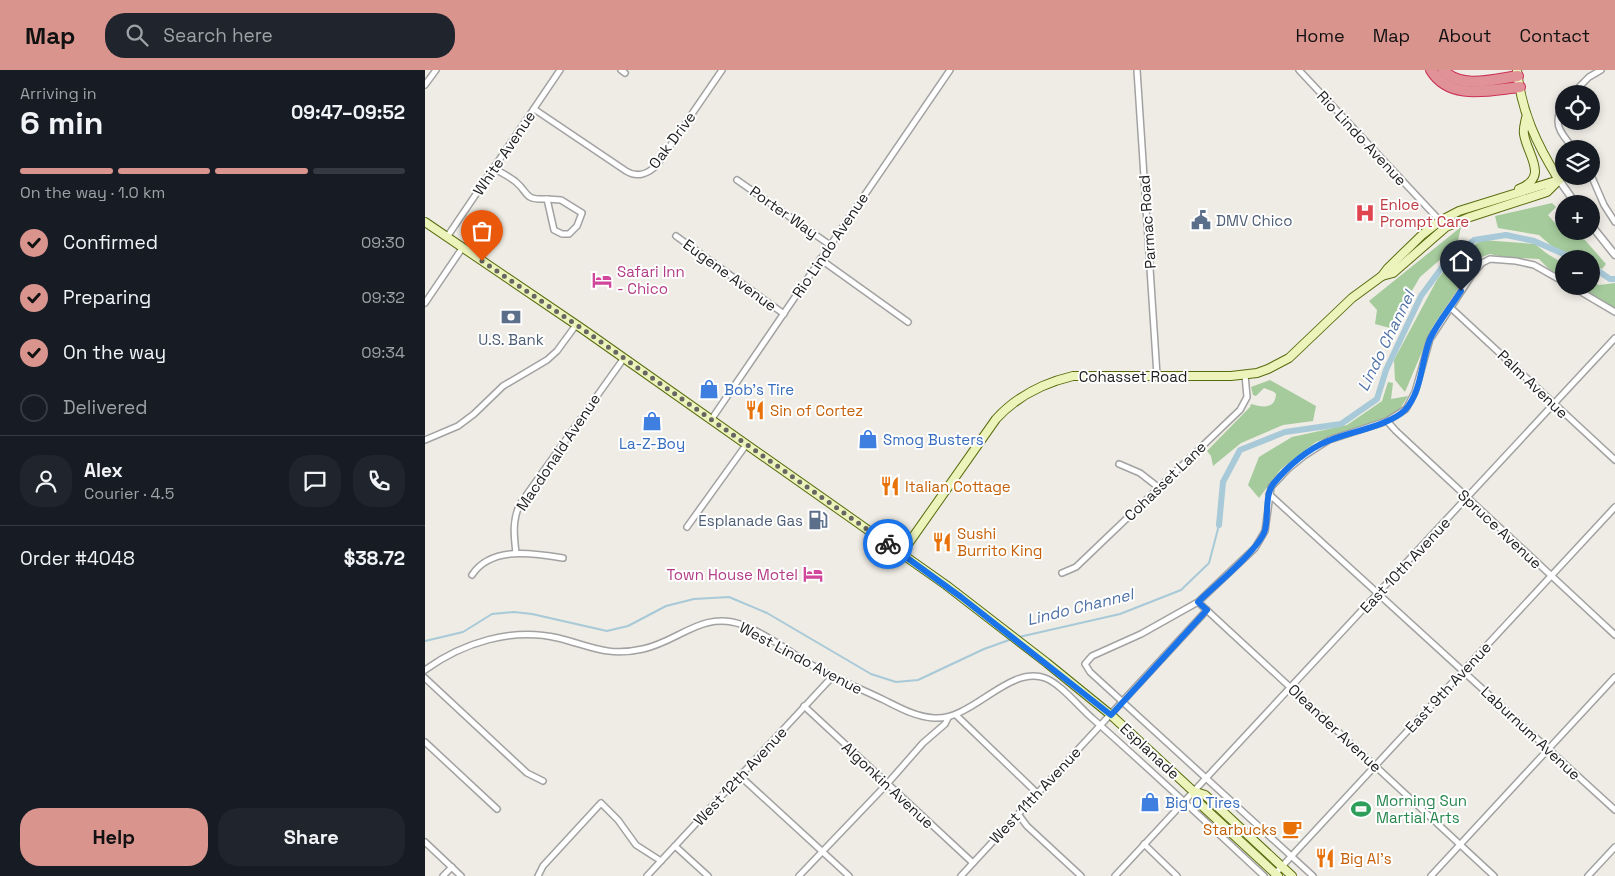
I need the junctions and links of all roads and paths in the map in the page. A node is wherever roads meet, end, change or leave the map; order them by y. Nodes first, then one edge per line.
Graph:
1 (435, 70) edge
2 (560, 70) edge
3 (721, 70) edge
4 (950, 70) edge
5 (1137, 70) edge
6 (1299, 70) edge
7 (1431, 70) edge
8 (1443, 70) edge
9 (1496, 70) edge
10 (1601, 70) edge
11 (1518, 78) edge
12 (1481, 81) junction
13 (425, 85) edge
14 (1581, 85) edge
15 (534, 108) junction
16 (1526, 116) junction
17 (1559, 130) edge
18 (1567, 140) edge
19 (495, 169) junction
20 (1555, 170) edge
21 (737, 180) dead end
22 (1555, 180) edge
23 (1555, 184) edge
24 (1595, 185) edge
25 (547, 199) junction
26 (1499, 199) junction
27 (425, 222) edge
28 (1615, 222) edge
29 (1443, 224) junction
30 (676, 236) dead end
31 (1600, 236) edge
32 (447, 237) junction
33 (830, 245) junction
34 (463, 248) junction
35 (1615, 255) edge
36 (820, 260) junction
37 (1555, 277) edge
38 (1586, 295) edge
39 (425, 304) edge
40 (1451, 308) junction
41 (1615, 312) edge
42 (783, 314) junction
43 (907, 322) dead end
44 (576, 325) junction
45 (1615, 338) edge
46 (624, 358) junction
47 (1157, 375) junction
48 (1245, 375) junction
49 (1554, 404) junction
50 (711, 420) junction
51 (1387, 420) junction
52 (425, 440) edge
53 (746, 444) junction
54 (1615, 460) edge
55 (1119, 464) dead end
56 (1158, 488) junction
57 (1269, 494) junction
58 (1467, 498) junction
59 (1615, 507) edge
60 (687, 527) dead end
61 (516, 553) junction
62 (901, 554) junction
63 (563, 558) dead end
64 (1062, 573) dead end
65 (472, 575) dead end
66 (1551, 577) junction
67 (1379, 593) junction
68 (1198, 602) junction
69 (1207, 610) junction
70 (1615, 636) edge
71 (425, 670) edge
72 (1464, 671) junction
73 (833, 676) junction
74 (1615, 677) edge
75 (425, 678) edge
76 (1290, 688) junction
77 (1123, 701) junction
78 (804, 706) junction
79 (956, 715) junction
80 (1111, 715) junction
81 (948, 718) junction
82 (1101, 725) junction
83 (425, 742) edge
84 (1547, 749) junction
85 (1376, 766) junction
86 (740, 776) junction
87 (1206, 778) junction
88 (543, 781) dead end
89 (887, 784) junction
90 (1193, 791) junction
91 (1037, 793) junction
92 (1183, 802) junction
93 (497, 809) dead end
94 (1615, 810) edge
95 (1018, 814) junction
96 (425, 842) edge
97 (1144, 844) junction
98 (1460, 845) junction
99 (675, 846) junction
100 (1615, 847) edge
101 (823, 851) junction
102 (1292, 856) junction
103 (661, 861) junction
104 (973, 863) junction
105 (452, 867) junction
106 (1282, 867) junction
107 (1276, 875) edge
108 (443, 876) edge
109 (461, 876) edge
110 (538, 876) edge
111 (647, 876) edge
112 (708, 876) edge
113 (799, 876) edge
114 (849, 876) edge
115 (961, 876) edge
116 (1081, 876) edge
117 (1115, 876) edge
118 (1177, 876) edge
119 (1264, 876) edge
120 (1292, 876) edge
121 (1313, 876) edge
122 (1431, 876) edge
123 (1494, 876) edge
124 (1588, 876) edge

1 - 13 street
2 - 15 street, White Avenue
3 - 15 street, Oak Drive
4 - 33 street, Rio Lindo Avenue
5 - 47 street, Parmac Road
6 - 29 street, Rio Lindo Avenue
7 - 11 highway
8 - 12 highway
9 - 12 highway
10 - 14 street
11 - 12 highway
11 - 16 main road
15 - 19 street, White Avenue
16 - 20 main road
16 - 26 main road
17 - 18 street
19 - 25 street
19 - 32 street, White Avenue
21 - 33 street, Porter Way
22 - 26 main road, Cohasset Road
23 - 29 main road, Cohasset Road
24 - 28 street
25 - 25 street
26 - 29 main road, Cohasset Road
27 - 32 main road, Esplanade
29 - 48 main road, Cohasset Road
30 - 42 street, Eugene Avenue
31 - 35 street
32 - 34 main road, Esplanade
33 - 36 street, Rio Lindo Avenue
34 - 39 street
34 - 44 main road, Esplanade
36 - 42 street, Rio Lindo Avenue
36 - 43 street, Porter Way
37 - 40 street
38 - 41 street
40 - 49 street, Palm Avenue
40 - 51 street
42 - 50 street, Rio Lindo Avenue
44 - 46 main road, Esplanade
44 - 52 street
45 - 49 street, East 10th Avenue
46 - 50 main road, Esplanade
46 - 61 street, Macdonald Avenue
47 - 48 main road, Cohasset Road
47 - 62 main road, Cohasset Road
48 - 56 street, Cohasset Lane
49 - 54 street, Palm Avenue
49 - 58 street, East 10th Avenue
50 - 53 main road, Esplanade
51 - 57 street
51 - 58 street, Spruce Avenue
53 - 60 street
53 - 62 main road, Esplanade
55 - 56 street
56 - 64 street, Cohasset Lane
57 - 67 street, Laburnum Avenue
57 - 68 street
58 - 66 street, Spruce Avenue
58 - 67 street, East 10th Avenue
59 - 66 street, East 9th Avenue
61 - 63 street
61 - 65 street
62 - 80 main road, Esplanade
66 - 70 street, Spruce Avenue
66 - 72 street, East 9th Avenue
67 - 72 street, Laburnum Avenue
67 - 76 street, East 10th Avenue
68 - 69 street, Oleander Avenue
68 - 77 street
69 - 76 street, Oleander Avenue
69 - 77 street, West 11th Avenue
71 - 73 street, West Lindo Avenue
72 - 84 street, Laburnum Avenue
72 - 85 street, East 9th Avenue
73 - 78 street, West 12th Avenue
73 - 81 street, West Lindo Avenue
74 - 84 street
75 - 88 street
76 - 85 street, Oleander Avenue
76 - 87 street, East 10th Avenue
77 - 80 street, West 11th Avenue
77 - 87 street
78 - 86 street, West 12th Avenue
78 - 89 street, Algonkin Avenue
79 - 81 street, West Lindo Avenue
79 - 82 street, West Lindo Avenue
79 - 91 street
80 - 82 street, West 11th Avenue
80 - 90 main road, Esplanade
81 - 89 street
82 - 91 street, West 11th Avenue
82 - 92 street, West Lindo Avenue
83 - 93 street
84 - 94 street, Laburnum Avenue
84 - 98 street
85 - 98 street, Oleander Avenue
85 - 102 street, East 9th Avenue
86 - 99 street, West 12th Avenue
86 - 101 street
87 - 90 street, East 10th Avenue
87 - 102 street
89 - 101 street
89 - 104 street, Algonkin Avenue
90 - 92 street, East 10th Avenue
90 - 106 main road, Esplanade
90 - 107 main road, Esplanade
91 - 95 street, West 11th Avenue
92 - 97 street, East 10th Avenue
92 - 119 street, West Lindo Avenue
95 - 104 street, West 11th Avenue
95 - 116 street
96 - 105 street
97 - 117 street, East 10th Avenue
97 - 118 street
98 - 122 street
98 - 123 street, Oleander Avenue
99 - 103 street, West 12th Avenue
99 - 112 street
100 - 124 street
101 - 113 street
101 - 114 street
102 - 106 street, East 9th Avenue
102 - 121 street
103 - 110 street
103 - 111 street, West 12th Avenue
104 - 115 street, West 11th Avenue
105 - 108 street
105 - 109 street
106 - 107 street, East 9th Avenue
106 - 120 main road, Esplanade

